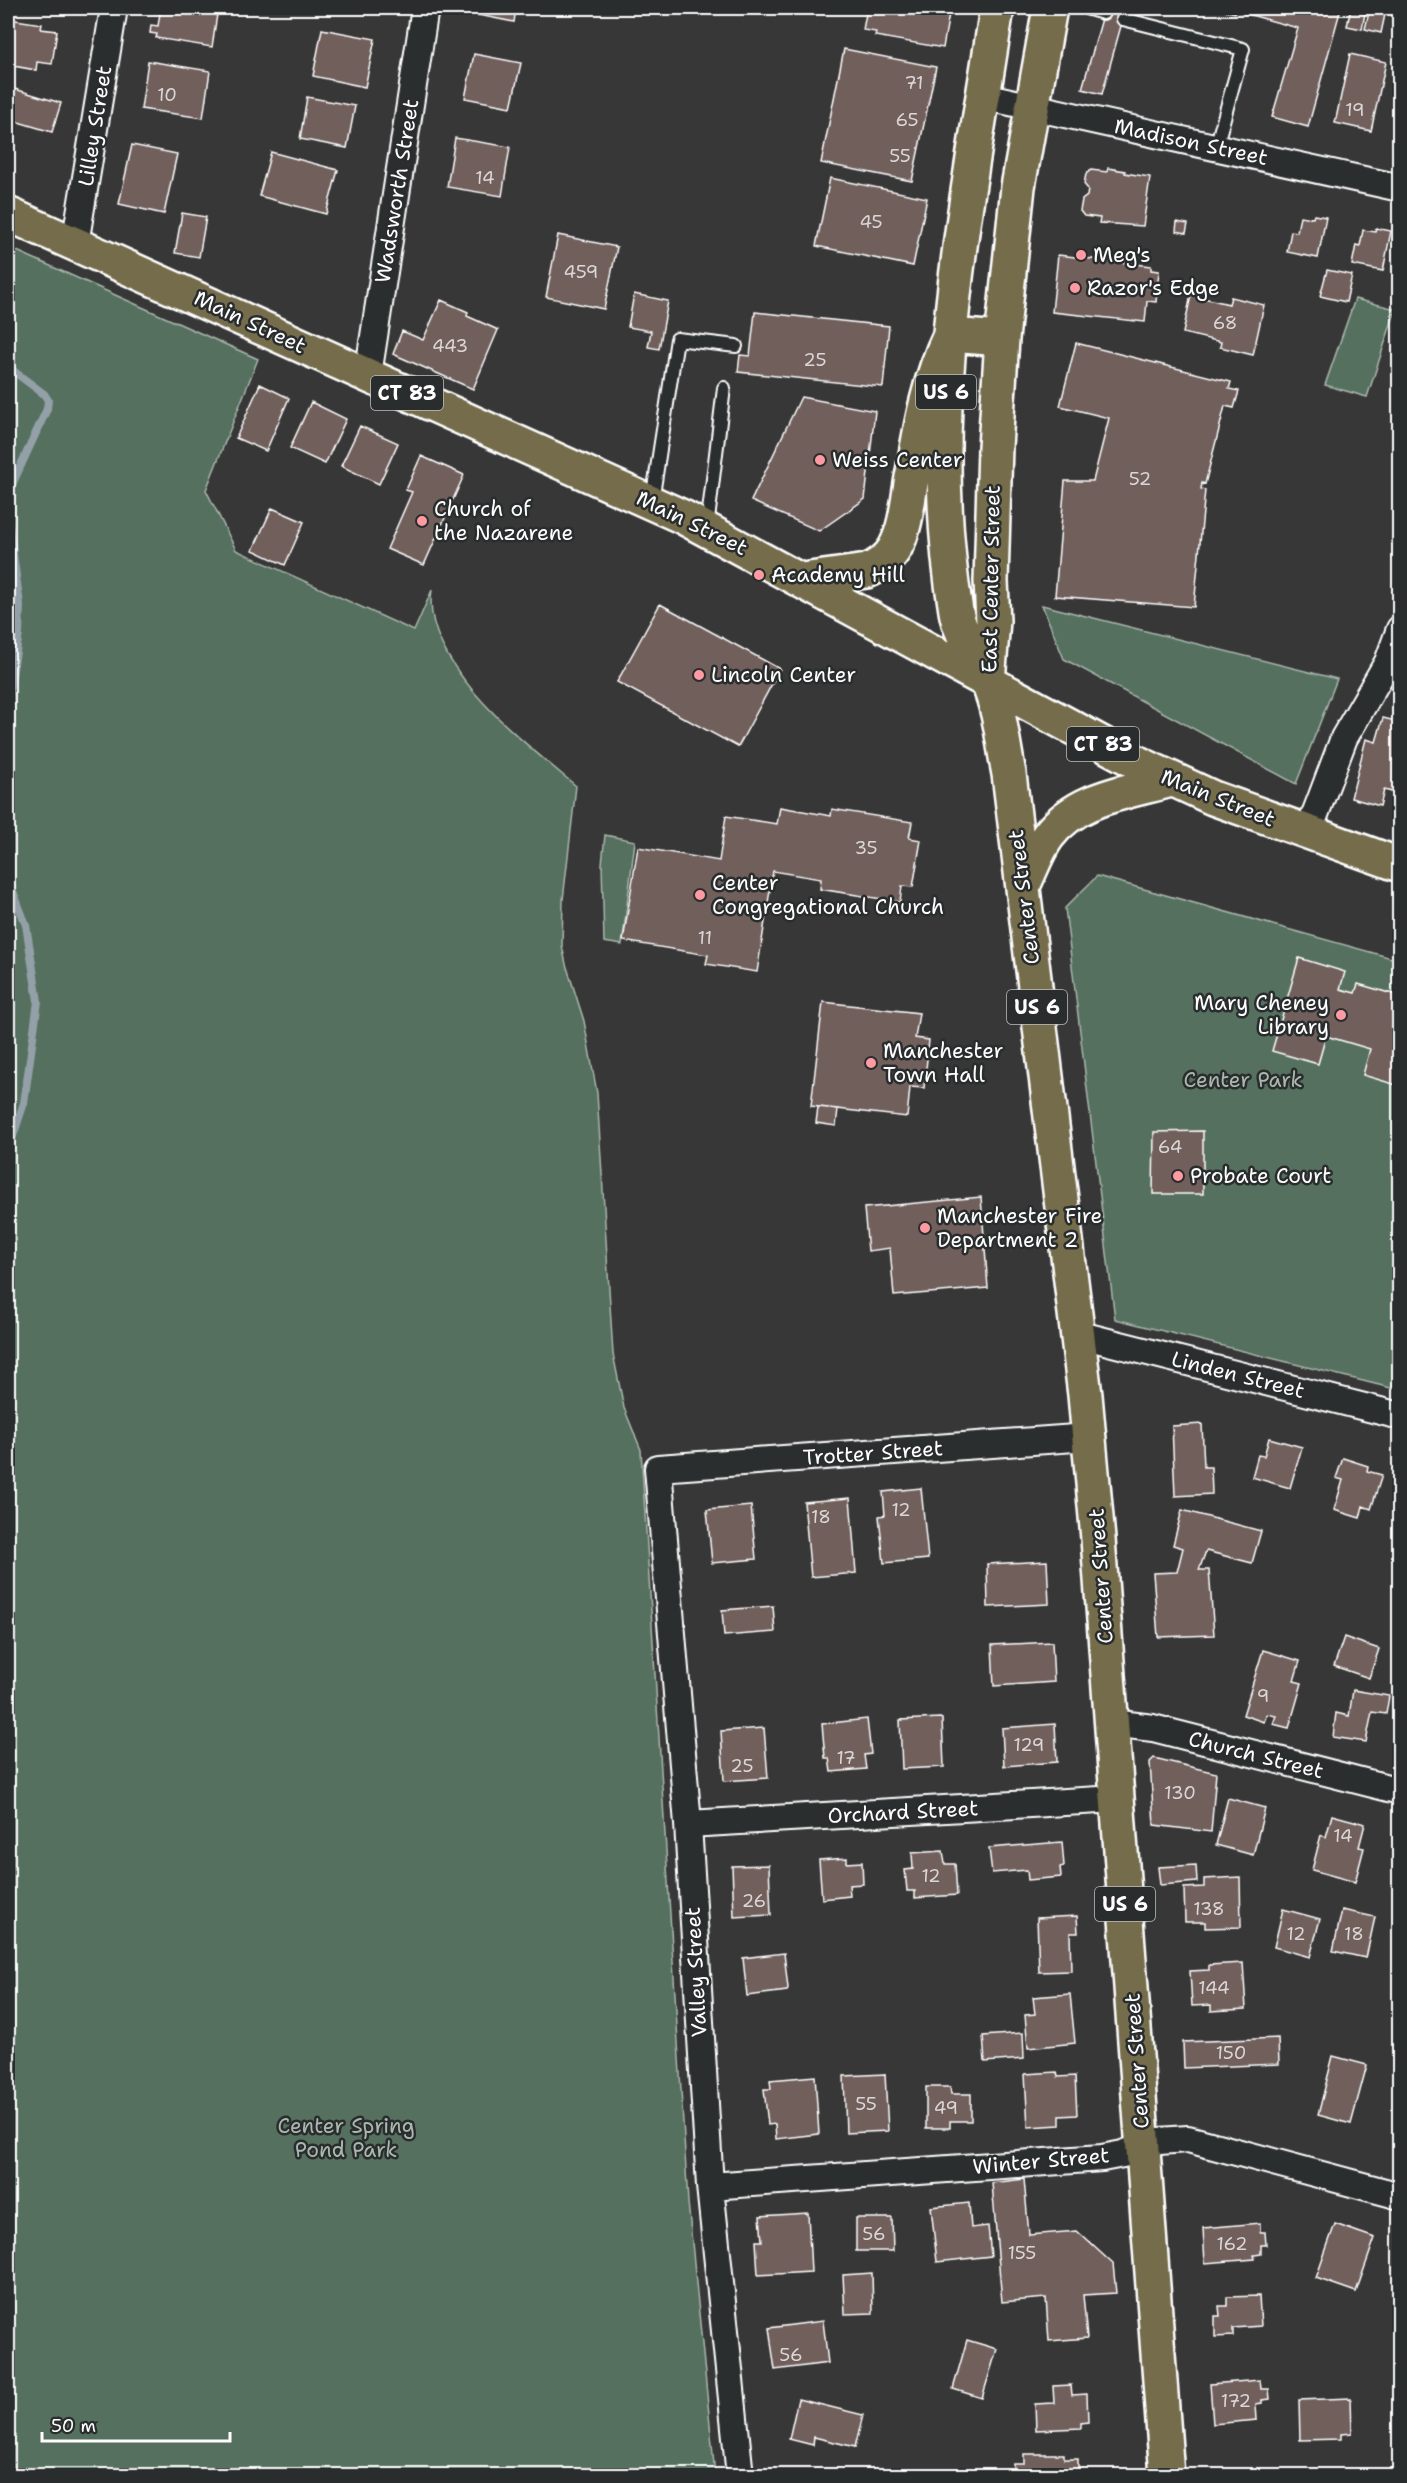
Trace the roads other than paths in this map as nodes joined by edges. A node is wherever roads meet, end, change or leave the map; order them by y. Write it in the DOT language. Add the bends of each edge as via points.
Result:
graph roads {
  1 [pos="114,8"];
  2 [pos="425,8"];
  3 [pos="997,8"];
  4 [pos="1050,8"];
  5 [pos="1086,8"];
  6 [pos="1103,13"];
  7 [pos="1123,19"];
  8 [pos="983,96"];
  9 [pos="1031,106"];
  10 [pos="1216,147"];
  11 [pos="1400,188"];
  12 [pos="8,214"];
  13 [pos="75,244"];
  14 [pos="950,335"];
  15 [pos="1002,339"];
  16 [pos="736,346"];
  17 [pos="368,375"];
  18 [pos="724,388"];
  19 [pos="652,502"];
  20 [pos="707,529"];
  21 [pos="802,580"];
  22 [pos="1400,629"];
  23 [pos="988,683"];
  24 [pos="1172,780"];
  25 [pos="1308,833"];
  26 [pos="1400,865"];
  27 [pos="1023,886"];
  28 [pos="1077,1334"];
  29 [pos="1400,1416"];
  30 [pos="1089,1437"];
  31 [pos="658,1468"];
  32 [pos="1112,1723"];
  33 [pos="1400,1791"];
  34 [pos="1118,1799"];
  35 [pos="688,1824"];
  36 [pos="1143,2146"];
  37 [pos="710,2186"];
  38 [pos="1400,2196"];
  39 [pos="740,2475"];
  40 [pos="1167,2475"];
  1 -- 13 [label="street, Lilley Street"];
  2 -- 17 [label="street, Wadsworth Street"];
  3 -- 8 [label="main road, East Center Street / US 6"];
  4 -- 9 [label="main road, East Center Street / US 6"];
  5 -- 6 [label="lane"];
  7 -- 10 [label="lane" via="1243,49"];
  8 -- 9 [label="street, Madison Street"];
  8 -- 14 [label="main road, East Center Street / US 6"];
  9 -- 10 [label="street, Madison Street"];
  9 -- 15 [label="main road, East Center Street / US 6"];
  10 -- 11 [label="street, Madison Street"];
  12 -- 13 [label="main road, Main Street / CT 83"];
  13 -- 17 [label="main road, Main Street / CT 83"];
  14 -- 15 [label="main road"];
  14 -- 21 [label="main road" via="928,392 903,523 894,549 881,564 867,571"];
  14 -- 23 [label="main road, East Center Street / US 6" via="945,454 952,585 959,625"];
  15 -- 23 [label="main road, East Center Street / US 6" via="994,447 993,621"];
  16 -- 19 [label="lane" via="677,339"];
  17 -- 19 [label="main road, Main Street / CT 83"];
  18 -- 20 [label="lane"];
  19 -- 20 [label="main road, Main Street / CT 83"];
  20 -- 21 [label="main road, Main Street / CT 83"];
  21 -- 23 [label="main road, Main Street / CT 83"];
  22 -- 25 [label="street" via="1388,662 1344,738"];
  23 -- 24 [label="main road, Main Street / CT 83"];
  23 -- 27 [label="main road, Center Street / US 6" via="1009,774"];
  24 -- 25 [label="main road, Main Street / CT 83"];
  24 -- 27 [label="main road" via="1097,800 1071,813 1045,841"];
  25 -- 26 [label="main road, Main Street / CT 83"];
  27 -- 28 [label="main road, Center Street / US 6"];
  28 -- 29 [label="street, Linden Street"];
  28 -- 30 [label="main road, Center Street / US 6"];
  30 -- 31 [label="street, Trotter Street"];
  30 -- 32 [label="main road, Center Street / US 6"];
  31 -- 35 [label="street, Valley Street"];
  32 -- 33 [label="street, Church Street" via="1153,1728"];
  32 -- 34 [label="main road, Center Street / US 6"];
  34 -- 35 [label="street, Orchard Street"];
  34 -- 36 [label="main road, Center Street / US 6"];
  35 -- 37 [label="street, Valley Street"];
  36 -- 37 [label="street, Winter Street" via="1102,2158"];
  36 -- 38 [label="street, Winter Street" via="1188,2139"];
  36 -- 40 [label="main road, Center Street / US 6"];
  37 -- 39 [label="street, Valley Street"];
}
